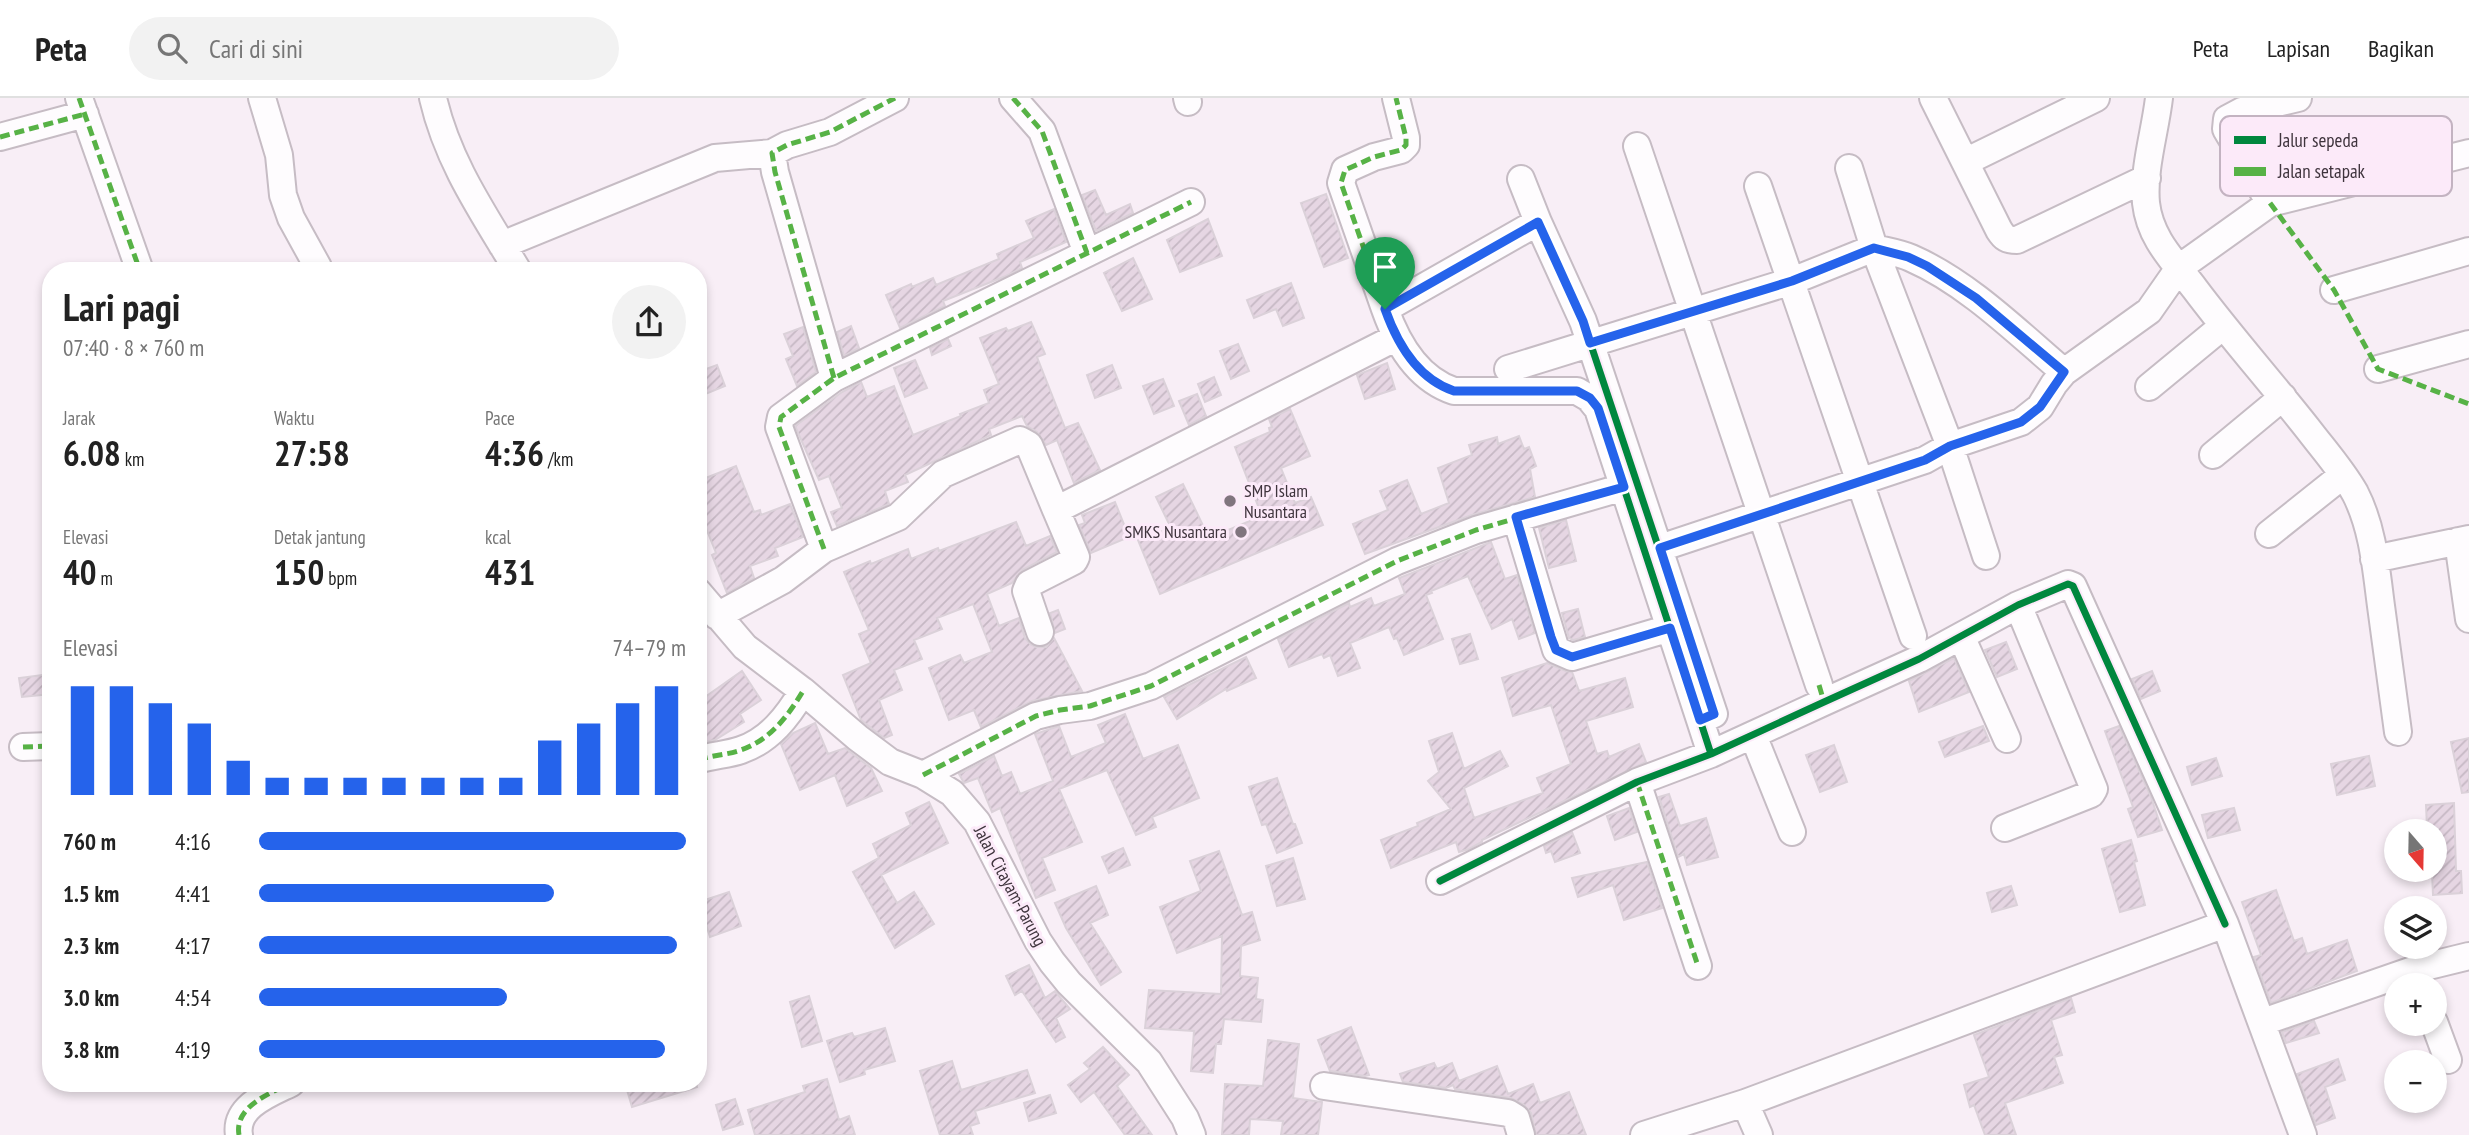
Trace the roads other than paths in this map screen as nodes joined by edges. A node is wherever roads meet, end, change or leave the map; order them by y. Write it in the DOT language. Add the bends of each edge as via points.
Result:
graph roads {
  1 [pos="262,98"];
  2 [pos="433,98"];
  3 [pos="895,98"];
  4 [pos="1013,98"];
  5 [pos="1395,98"];
  6 [pos="1934,98"];
  7 [pos="2096,98"];
  8 [pos="2159,98"];
  9 [pos="2298,98"];
  10 [pos="82,106"];
  11 [pos="2233,116"];
  12 [pos="0,136"];
  13 [pos="1637,146"];
  14 [pos="772,153"];
  15 [pos="2469,153"];
  16 [pos="2452,157"];
  17 [pos="1965,162"];
  18 [pos="1849,168"];
  19 [pos="2147,178"];
  20 [pos="1521,179"];
  21 [pos="1758,186"];
  22 [pos="2266,196"];
  23 [pos="2298,196"];
  24 [pos="1191,202"];
  25 [pos="2270,203"];
  26 [pos="1538,222"];
  27 [pos="502,245"];
  28 [pos="1874,248"];
  29 [pos="2469,251"];
  30 [pos="1087,253"];
  31 [pos="137,262"];
  32 [pos="315,262"];
  33 [pos="512,262"];
  34 [pos="2179,268"];
  35 [pos="1792,281"];
  36 [pos="2334,290"];
  37 [pos="1385,309"];
  38 [pos="1692,312"];
  39 [pos="2223,326"];
  40 [pos="1587,332"];
  41 [pos="1395,338"];
  42 [pos="2469,344"];
  43 [pos="2378,369"];
  44 [pos="2064,372"];
  45 [pos="834,378"];
  46 [pos="2149,387"];
  47 [pos="1474,391"];
  48 [pos="2283,397"];
  49 [pos="1950,446"];
  50 [pos="2213,455"];
  51 [pos="2343,475"];
  52 [pos="1860,482"];
  53 [pos="1624,487"];
  54 [pos="1056,510"];
  55 [pos="1761,515"];
  56 [pos="1516,517"];
  57 [pos="2269,534"];
  58 [pos="2464,540"];
  59 [pos="1660,548"];
  60 [pos="824,549"];
  61 [pos="1986,556"];
  62 [pos="2374,559"];
  63 [pos="707,604"];
  64 [pos="2018,605"];
  65 [pos="716,615"];
  66 [pos="2469,619"];
  67 [pos="1670,628"];
  68 [pos="1040,632"];
  69 [pos="1913,636"];
  70 [pos="1961,636"];
  71 [pos="1819,685"];
  72 [pos="803,691"];
  73 [pos="1700,720"];
  74 [pos="2398,732"];
  75 [pos="1753,735"];
  76 [pos="2007,739"];
  77 [pos="42,746"];
  78 [pos="23,747"];
  79 [pos="1711,754"];
  80 [pos="707,758"];
  81 [pos="923,775"];
  82 [pos="1637,782"];
  83 [pos="2004,828"];
  84 [pos="1792,832"];
  85 [pos="1440,881"];
  86 [pos="2225,924"];
  87 [pos="2469,956"];
  88 [pos="1698,965"];
  89 [pos="2429,973"];
  90 [pos="2384,987"];
  91 [pos="2263,1022"];
  92 [pos="2439,1036"];
  93 [pos="2448,1060"];
  94 [pos="1324,1086"];
  95 [pos="275,1092"];
  96 [pos="1745,1103"];
  97 [pos="239,1135"];
  98 [pos="1192,1135"];
  99 [pos="1521,1135"];
  100 [pos="1644,1135"];
  101 [pos="1759,1135"];
  102 [pos="2303,1135"];
  1 -- 32 [label="street" via="279,155 283,195"];
  2 -- 27 [label="street" via="456,167"];
  3 -- 14 [label="street" via="830,132"];
  4 -- 30 [label="street" via="1042,131"];
  5 -- 37 [label="street" via="1406,145 1345,170 1341,183"];
  6 -- 17 [label="street"];
  7 -- 17 [label="street"];
  8 -- 19 [label="street"];
  9 -- 11 [label="street"];
  10 -- 12 [label="street"];
  10 -- 31 [label="street"];
  13 -- 38 [label="street"];
  14 -- 27 [label="street" via="715,158"];
  14 -- 45 [label="street"];
  15 -- 16 [label="street"];
  17 -- 19 [label="street" via="2003,237 2009,240"];
  18 -- 28 [label="street"];
  19 -- 34 [label="street" via="2150,222 2162,248"];
  20 -- 26 [label="street"];
  21 -- 35 [label="street"];
  22 -- 25 [label="street"];
  23 -- 25 [label="street"];
  24 -- 30 [label="street"];
  25 -- 34 [label="street"];
  26 -- 37 [label="street"];
  26 -- 40 [label="street"];
  27 -- 33 [label="street"];
  28 -- 35 [label="street"];
  28 -- 44 [label="street" via="1927,266 1976,298"];
  28 -- 49 [label="street"];
  29 -- 36 [label="street"];
  30 -- 45 [label="street"];
  34 -- 39 [label="street"];
  34 -- 44 [label="street" via="2150,311"];
  35 -- 38 [label="street"];
  35 -- 52 [label="street"];
  37 -- 41 [label="street"];
  38 -- 40 [label="street"];
  38 -- 55 [label="street"];
  39 -- 46 [label="street"];
  39 -- 48 [label="street"];
  40 -- 47 [label="street" via="1508,369"];
  40 -- 59 [label="street"];
  41 -- 47 [label="street" via="1439,386"];
  41 -- 54 [label="street"];
  42 -- 43 [label="street"];
  44 -- 49 [label="street" via="2040,407 2021,422"];
  45 -- 60 [label="street" via="778,423"];
  47 -- 53 [label="street" via="1577,391 1590,398 1598,408"];
  48 -- 50 [label="street"];
  48 -- 51 [label="street"];
  49 -- 52 [label="street" via="1925,460"];
  49 -- 61 [label="street"];
  51 -- 57 [label="street"];
  51 -- 62 [label="street" via="2364,514"];
  52 -- 55 [label="street"];
  52 -- 69 [label="street"];
  53 -- 56 [label="street"];
  53 -- 67 [label="street"];
  54 -- 60 [label="street" via="1029,445 1020,440 943,474 898,517"];
  54 -- 68 [label="street" via="1076,560 1029,584 1026,591"];
  55 -- 59 [label="street"];
  55 -- 71 [label="street"];
  56 -- 67 [label="street" via="1556,650 1572,657"];
  56 -- 81 [label="street" via="1397,561 1151,686 1090,706 1036,716"];
  58 -- 62 [label="street"];
  58 -- 66 [label="street"];
  59 -- 73 [label="street" via="1714,714"];
  60 -- 65 [label="street" via="783,580"];
  62 -- 74 [label="street"];
  63 -- 65 [label="street, Jalan Citayam-Parung"];
  64 -- 70 [label="street"];
  64 -- 83 [label="street" via="2094,789"];
  64 -- 86 [label="street" via="2068,584 2073,586"];
  65 -- 72 [label="street, Jalan Citayam-Parung" via="745,647"];
  67 -- 73 [label="street"];
  70 -- 75 [label="street"];
  70 -- 76 [label="street"];
  72 -- 80 [label="street" via="789,715 766,736 740,751"];
  72 -- 81 [label="street, Jalan Citayam-Parung" via="890,762"];
  73 -- 79 [label="street"];
  75 -- 79 [label="street"];
  75 -- 84 [label="street"];
  77 -- 78 [label="street"];
  79 -- 82 [label="street"];
  81 -- 98 [label="street, Jalan Citayam-Parung" via="952,793 977,822 1052,962 1149,1062"];
  82 -- 85 [label="street"];
  82 -- 88 [label="street"];
  86 -- 91 [label="street"];
  86 -- 96 [label="street"];
  87 -- 89 [label="street"];
  90 -- 91 [label="street"];
  91 -- 102 [label="street"];
  92 -- 93 [label="street"];
  94 -- 99 [label="street" via="1508,1113 1516,1118"];
  95 -- 97 [label="street" via="250,1106 241,1119"];
  96 -- 100 [label="street"];
  96 -- 101 [label="street"];
}
